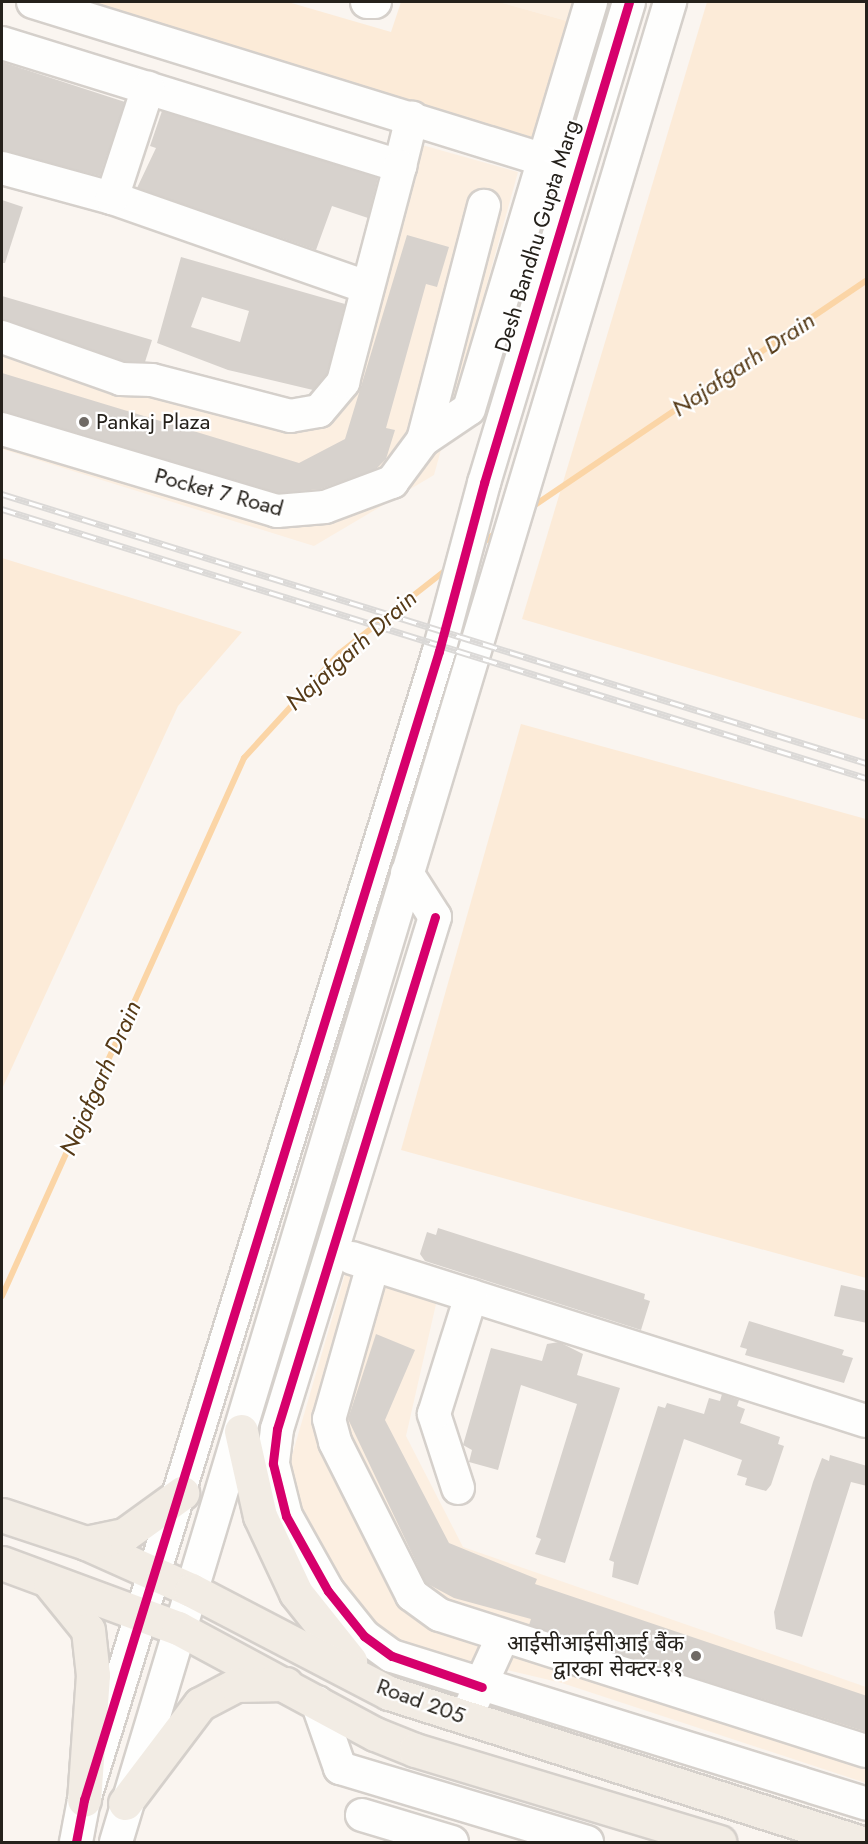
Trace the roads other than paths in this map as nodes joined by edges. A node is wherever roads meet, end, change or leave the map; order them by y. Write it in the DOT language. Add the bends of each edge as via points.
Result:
graph roads {
  1 [pos="33,2"];
  2 [pos="367,2"];
  3 [pos="375,2"];
  4 [pos="591,2"];
  5 [pos="629,2"];
  6 [pos="670,2"];
  7 [pos="2,43"];
  8 [pos="148,88"];
  9 [pos="412,117"];
  10 [pos="547,160"];
  11 [pos="400,166"];
  12 [pos="2,168"];
  13 [pos="576,170"];
  14 [pos="112,198"];
  15 [pos="484,206"];
  16 [pos="549,263"];
  17 [pos="366,287"];
  18 [pos="503,295"];
  19 [pos="2,337"];
  20 [pos="2,429"];
  21 [pos="423,440"];
  22 [pos="406,873"];
  23 [pos="331,1252"];
  24 [pos="373,1265"];
  25 [pos="471,1296"];
  26 [pos="867,1421"];
  27 [pos="241,1431"];
  28 [pos="458,1488"];
  29 [pos="183,1493"];
  30 [pos="2,1515"];
  31 [pos="86,1543"];
  32 [pos="2,1563"];
  33 [pos="156,1574"];
  34 [pos="47,1580"];
  35 [pos="191,1590"];
  36 [pos="143,1613"];
  37 [pos="178,1628"];
  38 [pos="498,1647"];
  39 [pos="288,1684"];
  40 [pos="482,1687"];
  41 [pos="389,1693"];
  42 [pos="317,1702"];
  43 [pos="465,1717"];
  44 [pos="867,1752"];
  45 [pos="84,1800"];
  46 [pos="125,1803"];
  47 [pos="867,1804"];
  48 [pos="362,1815"];
  49 [pos="76,1842"];
  50 [pos="116,1842"];
  51 [pos="452,1842"];
  52 [pos="587,1842"];
  53 [pos="720,1842"];
  54 [pos="859,1842"];
  1 -- 9 [label="street"];
  2 -- 3 [label="street"];
  4 -- 10 [label="street, Pocket 7 Road"];
  5 -- 13 [label="street, Desh Bandhu Gupta Marg"];
  6 -- 22 [label="street"];
  7 -- 8 [label="street"];
  8 -- 11 [label="street"];
  8 -- 14 [label="street"];
  9 -- 10 [label="street"];
  9 -- 11 [label="street"];
  10 -- 13 [label="street"];
  10 -- 18 [label="street, Pocket 7 Road"];
  11 -- 17 [label="street"];
  12 -- 14 [label="street"];
  13 -- 16 [label="street, Desh Bandhu Gupta Marg"];
  14 -- 17 [label="street"];
  15 -- 21 [label="street"];
  16 -- 18 [label="street"];
  16 -- 29 [label="street, Desh Bandhu Gupta Marg" via="439,651"];
  17 -- 19 [label="street" via="343,382 333,399 306,416 152,380 121,379"];
  18 -- 21 [label="street, Pocket 7 Road" via="469,409"];
  20 -- 21 [label="street, Pocket 7 Road" via="253,504 301,512 392,482"];
  22 -- 23 [label="street" via="435,917"];
  22 -- 27 [label="street"];
  23 -- 24 [label="street"];
  23 -- 40 [label="street" via="277,1429 273,1464 286,1516 328,1592 364,1636 392,1656"];
  24 -- 25 [label="street"];
  24 -- 38 [label="street" via="329,1419 335,1442 412,1595 426,1608"];
  25 -- 26 [label="street"];
  25 -- 28 [label="street" via="434,1414"];
  27 -- 35 [label="street"];
  27 -- 41 [label="main road" via="260,1516 296,1593 337,1649"];
  29 -- 31 [label="main road" via="124,1535"];
  29 -- 33 [label="street, Desh Bandhu Gupta Marg"];
  30 -- 31 [label="main road, Road 205"];
  31 -- 33 [label="main road, Road 205"];
  32 -- 34 [label="main road, Road 205"];
  33 -- 35 [label="main road, Road 205"];
  33 -- 36 [label="street, Desh Bandhu Gupta Marg"];
  34 -- 36 [label="main road, Road 205"];
  34 -- 45 [label="main road" via="88,1630 93,1675"];
  35 -- 37 [label="street"];
  35 -- 41 [label="main road, Road 205"];
  36 -- 37 [label="main road, Road 205"];
  36 -- 45 [label="street, Desh Bandhu Gupta Marg"];
  37 -- 39 [label="main road, Road 205"];
  37 -- 46 [label="street"];
  38 -- 40 [label="street"];
  38 -- 44 [label="street"];
  39 -- 42 [label="main road, Road 205"];
  39 -- 46 [label="main road" via="236,1685 200,1704"];
  40 -- 43 [label="street"];
  40 -- 47 [label="street"];
  41 -- 43 [label="main road, Road 205"];
  42 -- 52 [label="street" via="340,1768"];
  42 -- 53 [label="main road, Road 205" via="415,1750"];
  43 -- 54 [label="main road, Road 205"];
  45 -- 49 [label="street, Desh Bandhu Gupta Marg"];
  46 -- 50 [label="street"];
  48 -- 51 [label="street"];
}
